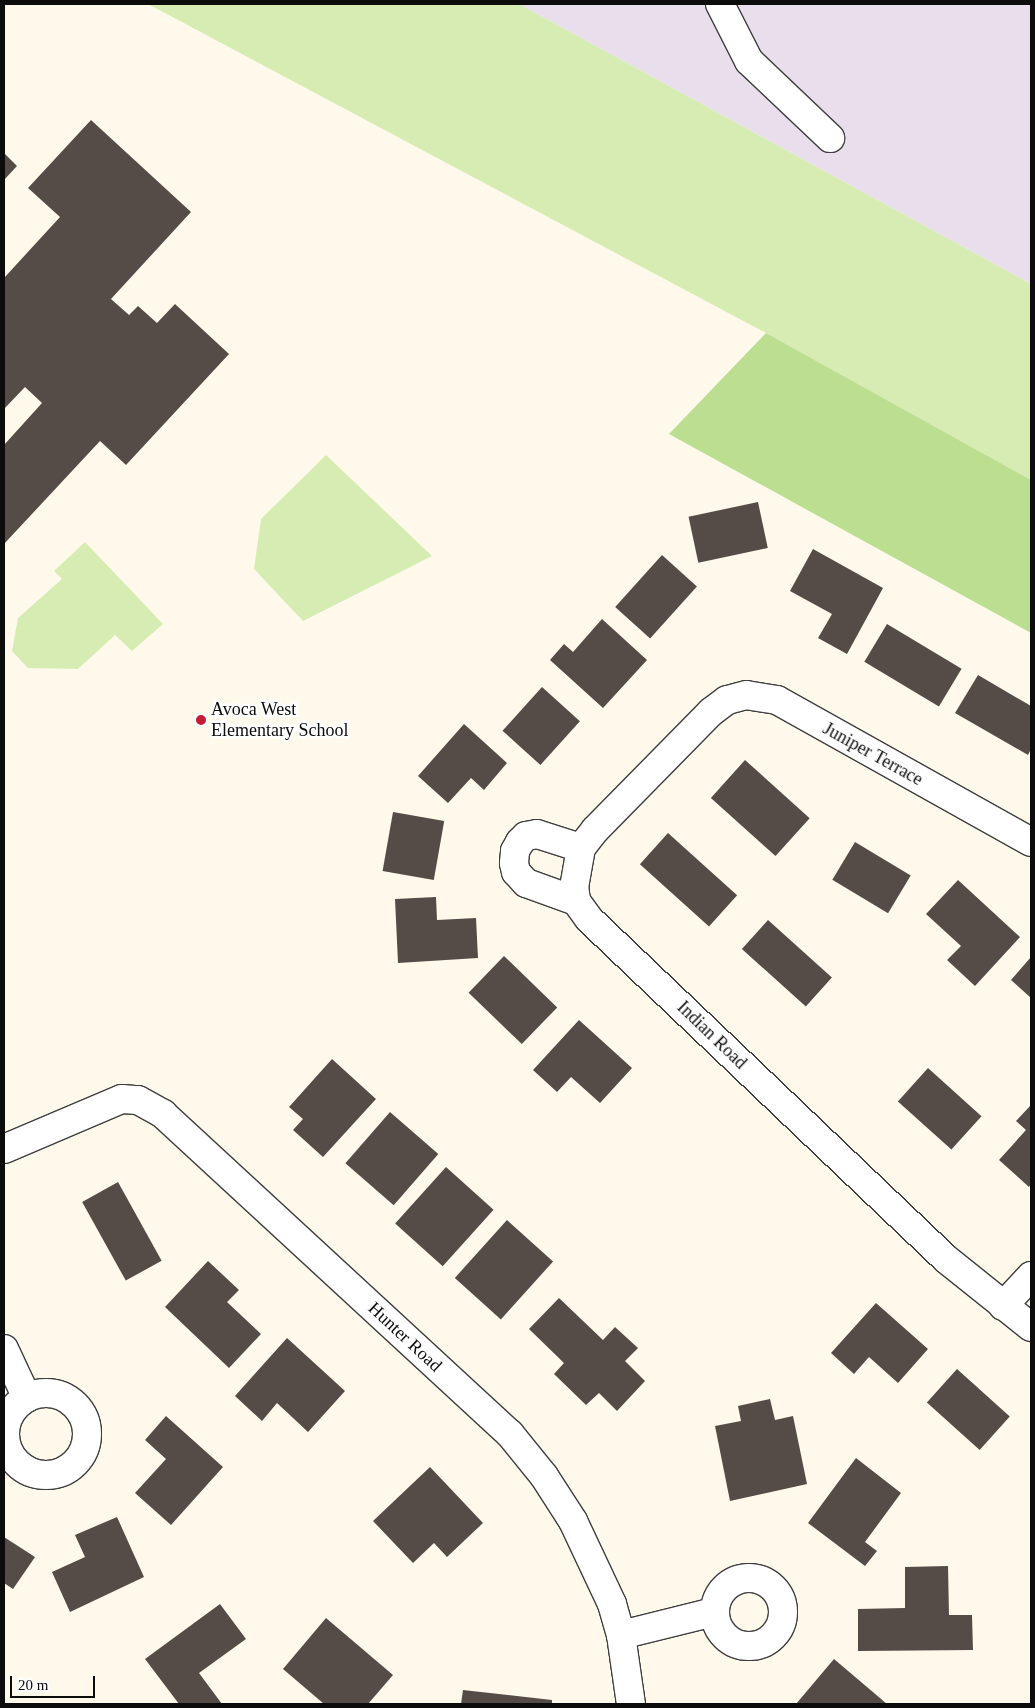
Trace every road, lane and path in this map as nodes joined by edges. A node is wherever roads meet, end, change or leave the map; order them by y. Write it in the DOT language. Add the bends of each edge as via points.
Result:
graph roads {
  1 [pos="720,4"];
  2 [pos="830,138"];
  3 [pos="1031,842"];
  4 [pos="581,848"];
  5 [pos="576,901"];
  6 [pos="4,1149"];
  7 [pos="1031,1276"];
  8 [pos="1003,1306"];
  9 [pos="1031,1327"];
  10 [pos="4,1349"];
  11 [pos="28,1398"];
  12 [pos="714,1612"];
  13 [pos="621,1635"];
  14 [pos="631,1704"];
  1 -- 2 [label="street" via="749,61"];
  3 -- 4 [label="street, Juniper Terrace" via="777,700 746,695 727,700 711,712"];
  4 -- 5 [label="street" via="576,867"];
  4 -- 5 [label="street" via="537,834 526,836 515,851 516,872 526,883"];
  5 -- 8 [label="street, Indian Road" via="589,919 925,1239"];
  6 -- 13 [label="street, Hunter Road" via="122,1100 138,1100 163,1114 510,1434 574,1521 612,1604"];
  7 -- 8 [label="street"];
  8 -- 9 [label="street, Indian Road"];
  10 -- 11 [label="street"];
  12 -- 13 [label="street"];
  13 -- 14 [label="street, Hunter Road"];
}
